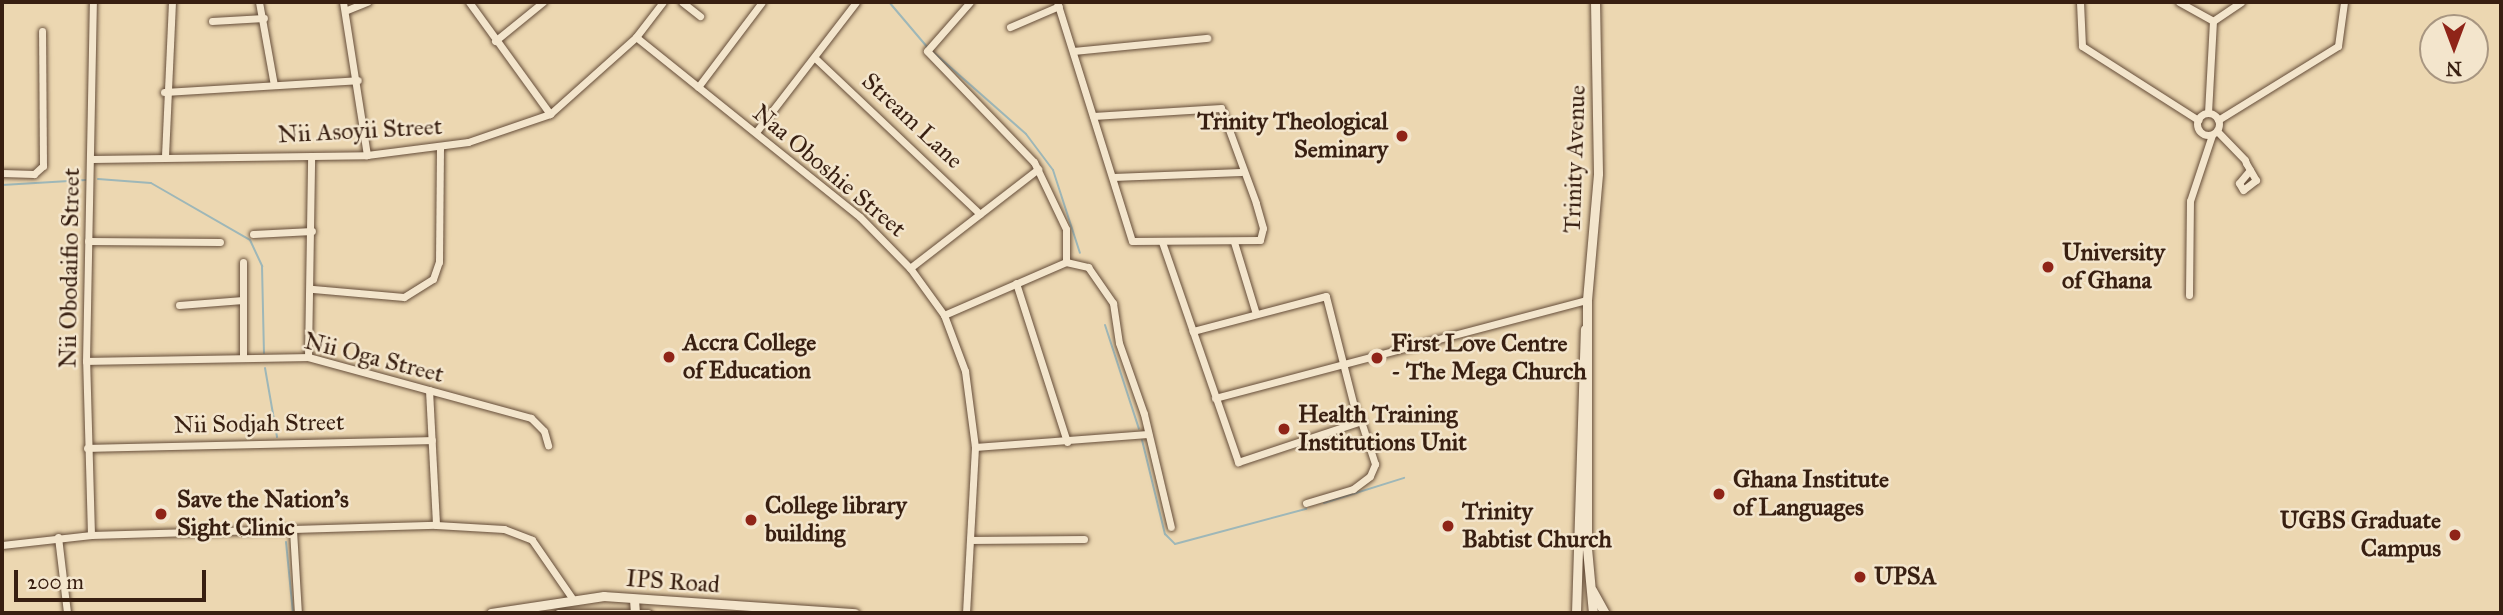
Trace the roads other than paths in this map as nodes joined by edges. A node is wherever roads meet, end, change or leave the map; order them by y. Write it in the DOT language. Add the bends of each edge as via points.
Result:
graph roads {
  1 [pos="93,2"];
  2 [pos="172,2"];
  3 [pos="259,2"];
  4 [pos="367,2"];
  5 [pos="469,2"];
  6 [pos="543,2"];
  7 [pos="663,2"];
  8 [pos="682,2"];
  9 [pos="762,2"];
  10 [pos="856,2"];
  11 [pos="970,2"];
  12 [pos="1595,2"];
  13 [pos="2080,2"];
  14 [pos="2179,2"];
  15 [pos="2241,2"];
  16 [pos="2344,2"];
  17 [pos="1058,4"];
  18 [pos="345,6"];
  19 [pos="700,16"];
  20 [pos="264,19"];
  21 [pos="212,21"];
  22 [pos="2213,21"];
  23 [pos="1010,27"];
  24 [pos="42,31"];
  25 [pos="636,37"];
  26 [pos="1208,38"];
  27 [pos="495,41"];
  28 [pos="1074,51"];
  29 [pos="815,58"];
  30 [pos="358,80"];
  31 [pos="274,85"];
  32 [pos="698,87"];
  33 [pos="164,92"];
  34 [pos="2208,113"];
  35 [pos="550,114"];
  36 [pos="1093,116"];
  37 [pos="2198,120"];
  38 [pos="2218,120"];
  39 [pos="756,132"];
  40 [pos="2214,133"];
  41 [pos="440,149"];
  42 [pos="367,155"];
  43 [pos="165,156"];
  44 [pos="311,156"];
  45 [pos="92,159"];
  46 [pos="1038,169"];
  47 [pos="2250,170"];
  48 [pos="1241,172"];
  49 [pos="2,173"];
  50 [pos="1112,177"];
  51 [pos="980,214"];
  52 [pos="312,230"];
  53 [pos="253,234"];
  54 [pos="88,241"];
  55 [pos="220,242"];
  56 [pos="1162,242"];
  57 [pos="1234,242"];
  58 [pos="243,262"];
  59 [pos="1066,262"];
  60 [pos="910,268"];
  61 [pos="1016,282"];
  62 [pos="313,289"];
  63 [pos="2189,295"];
  64 [pos="243,300"];
  65 [pos="1587,300"];
  66 [pos="179,305"];
  67 [pos="1256,314"];
  68 [pos="944,315"];
  69 [pos="1588,317"];
  70 [pos="1193,331"];
  71 [pos="243,356"];
  72 [pos="308,357"];
  73 [pos="86,362"];
  74 [pos="1344,364"];
  75 [pos="429,390"];
  76 [pos="1215,398"];
  77 [pos="1360,418"];
  78 [pos="1149,434"];
  79 [pos="432,439"];
  80 [pos="1067,442"];
  81 [pos="548,445"];
  82 [pos="975,447"];
  83 [pos="88,448"];
  84 [pos="1306,503"];
  85 [pos="436,524"];
  86 [pos="1171,527"];
  87 [pos="293,530"];
  88 [pos="91,535"];
  89 [pos="58,537"];
  90 [pos="971,540"];
  91 [pos="1084,540"];
  92 [pos="2,545"];
  93 [pos="1588,586"];
  94 [pos="572,598"];
  95 [pos="634,599"];
  96 [pos="1576,601"];
  97 [pos="67,613"];
  98 [pos="298,613"];
  99 [pos="491,613"];
  100 [pos="562,613"];
  101 [pos="635,613"];
  102 [pos="648,613"];
  103 [pos="854,613"];
  104 [pos="966,613"];
  105 [pos="1571,613"];
  106 [pos="1576,613"];
  107 [pos="1593,613"];
  108 [pos="1605,613"];
  1 -- 45 [label="street, Nii Obodaifio Street"];
  2 -- 33 [label="street"];
  3 -- 20 [label="street"];
  4 -- 18 [label="street"];
  5 -- 27 [label="street"];
  6 -- 27 [label="street"];
  7 -- 25 [label="street, Nii Asoyii Street"];
  8 -- 19 [label="street"];
  9 -- 32 [label="street"];
  10 -- 29 [label="street"];
  11 -- 46 [label="street" via="929,45"];
  12 -- 65 [label="street, Trinity Avenue" via="1598,173"];
  13 -- 37 [label="street" via="2082,46"];
  14 -- 22 [label="street"];
  15 -- 22 [label="street"];
  16 -- 38 [label="street" via="2338,47"];
  17 -- 23 [label="street"];
  17 -- 28 [label="street"];
  18 -- 30 [label="street"];
  20 -- 21 [label="street"];
  20 -- 31 [label="street"];
  22 -- 34 [label="street"];
  24 -- 49 [label="street" via="43,166 34,174"];
  25 -- 32 [label="street, Naa Oboshie Street"];
  25 -- 35 [label="street, Nii Asoyii Street"];
  26 -- 28 [label="street"];
  27 -- 35 [label="street"];
  28 -- 36 [label="street"];
  29 -- 39 [label="street"];
  29 -- 51 [label="street, Stream Lane"];
  30 -- 31 [label="street"];
  30 -- 42 [label="street"];
  31 -- 33 [label="street"];
  32 -- 39 [label="street, Naa Oboshie Street"];
  33 -- 43 [label="street"];
  34 -- 37 [label="street"];
  34 -- 38 [label="street"];
  35 -- 41 [label="street, Nii Asoyii Street"];
  36 -- 48 [label="street" via="1215,106 1226,114"];
  36 -- 50 [label="street"];
  37 -- 40 [label="street" via="2200,131"];
  38 -- 40 [label="street"];
  39 -- 60 [label="street, Naa Oboshie Street" via="860,217"];
  40 -- 47 [label="street"];
  40 -- 63 [label="street" via="2190,201"];
  41 -- 42 [label="street, Nii Asoyii Street"];
  41 -- 62 [label="street" via="439,262 433,279 404,297"];
  42 -- 44 [label="street, Nii Asoyii Street"];
  43 -- 44 [label="street, Nii Asoyii Street"];
  43 -- 45 [label="street, Nii Asoyii Street"];
  44 -- 52 [label="street"];
  45 -- 54 [label="street, Nii Obodaifio Street"];
  46 -- 51 [label="street"];
  46 -- 59 [label="street" via="1066,229"];
  48 -- 50 [label="street"];
  48 -- 57 [label="street" via="1256,204 1263,235 1253,242"];
  50 -- 56 [label="street" via="1132,241"];
  51 -- 60 [label="street"];
  52 -- 53 [label="street"];
  52 -- 62 [label="street"];
  54 -- 55 [label="street"];
  54 -- 73 [label="street, Nii Obodaifio Street"];
  56 -- 57 [label="street"];
  56 -- 70 [label="street"];
  57 -- 67 [label="street"];
  58 -- 64 [label="street"];
  59 -- 61 [label="street"];
  59 -- 78 [label="street" via="1088,267 1114,303 1119,343"];
  60 -- 68 [label="street, Naa Oboshie Street"];
  61 -- 68 [label="street"];
  61 -- 80 [label="street"];
  62 -- 72 [label="street"];
  64 -- 66 [label="street"];
  64 -- 71 [label="street"];
  65 -- 69 [label="street, Trinity Avenue"];
  65 -- 74 [label="street"];
  67 -- 70 [label="street"];
  67 -- 74 [label="street" via="1326,296"];
  68 -- 82 [label="street, Naa Oboshie Street" via="965,371"];
  69 -- 93 [label="street, Trinity Avenue"];
  69 -- 96 [label="street, Trinity Avenue"];
  70 -- 76 [label="street"];
  71 -- 72 [label="street, Nii Oga Street"];
  71 -- 73 [label="street, Nii Oga Street"];
  72 -- 75 [label="street, Nii Oga Street"];
  73 -- 83 [label="street, Nii Obodaifio Street"];
  74 -- 76 [label="street"];
  74 -- 77 [label="street"];
  75 -- 79 [label="street"];
  75 -- 81 [label="street, Nii Oga Street" via="531,418 544,431"];
  76 -- 77 [label="street" via="1238,462 1355,426"];
  77 -- 84 [label="street" via="1375,464 1370,476 1353,489"];
  78 -- 80 [label="street"];
  78 -- 86 [label="street"];
  79 -- 83 [label="street, Nii Sodjah Street"];
  79 -- 85 [label="street"];
  80 -- 82 [label="street"];
  82 -- 90 [label="street, Naa Oboshie Street"];
  83 -- 88 [label="street, Nii Obodaifio Street"];
  85 -- 87 [label="street"];
  85 -- 94 [label="street" via="522,533 542,552"];
  87 -- 88 [label="street"];
  87 -- 98 [label="street"];
  88 -- 89 [label="street"];
  89 -- 92 [label="street"];
  89 -- 97 [label="street"];
  90 -- 91 [label="street"];
  90 -- 104 [label="street, Naa Oboshie Street"];
  93 -- 107 [label="street, Trinity Avenue"];
  93 -- 108 [label="street"];
  94 -- 95 [label="street, IPS Road"];
  94 -- 99 [label="street, IPS Road"];
  95 -- 101 [label="street"];
  95 -- 103 [label="street, IPS Road"];
  96 -- 105 [label="street"];
  96 -- 106 [label="street, Trinity Avenue"];
  100 -- 101 [label="street, IPS Road"];
  101 -- 102 [label="street, IPS Road"];
}
